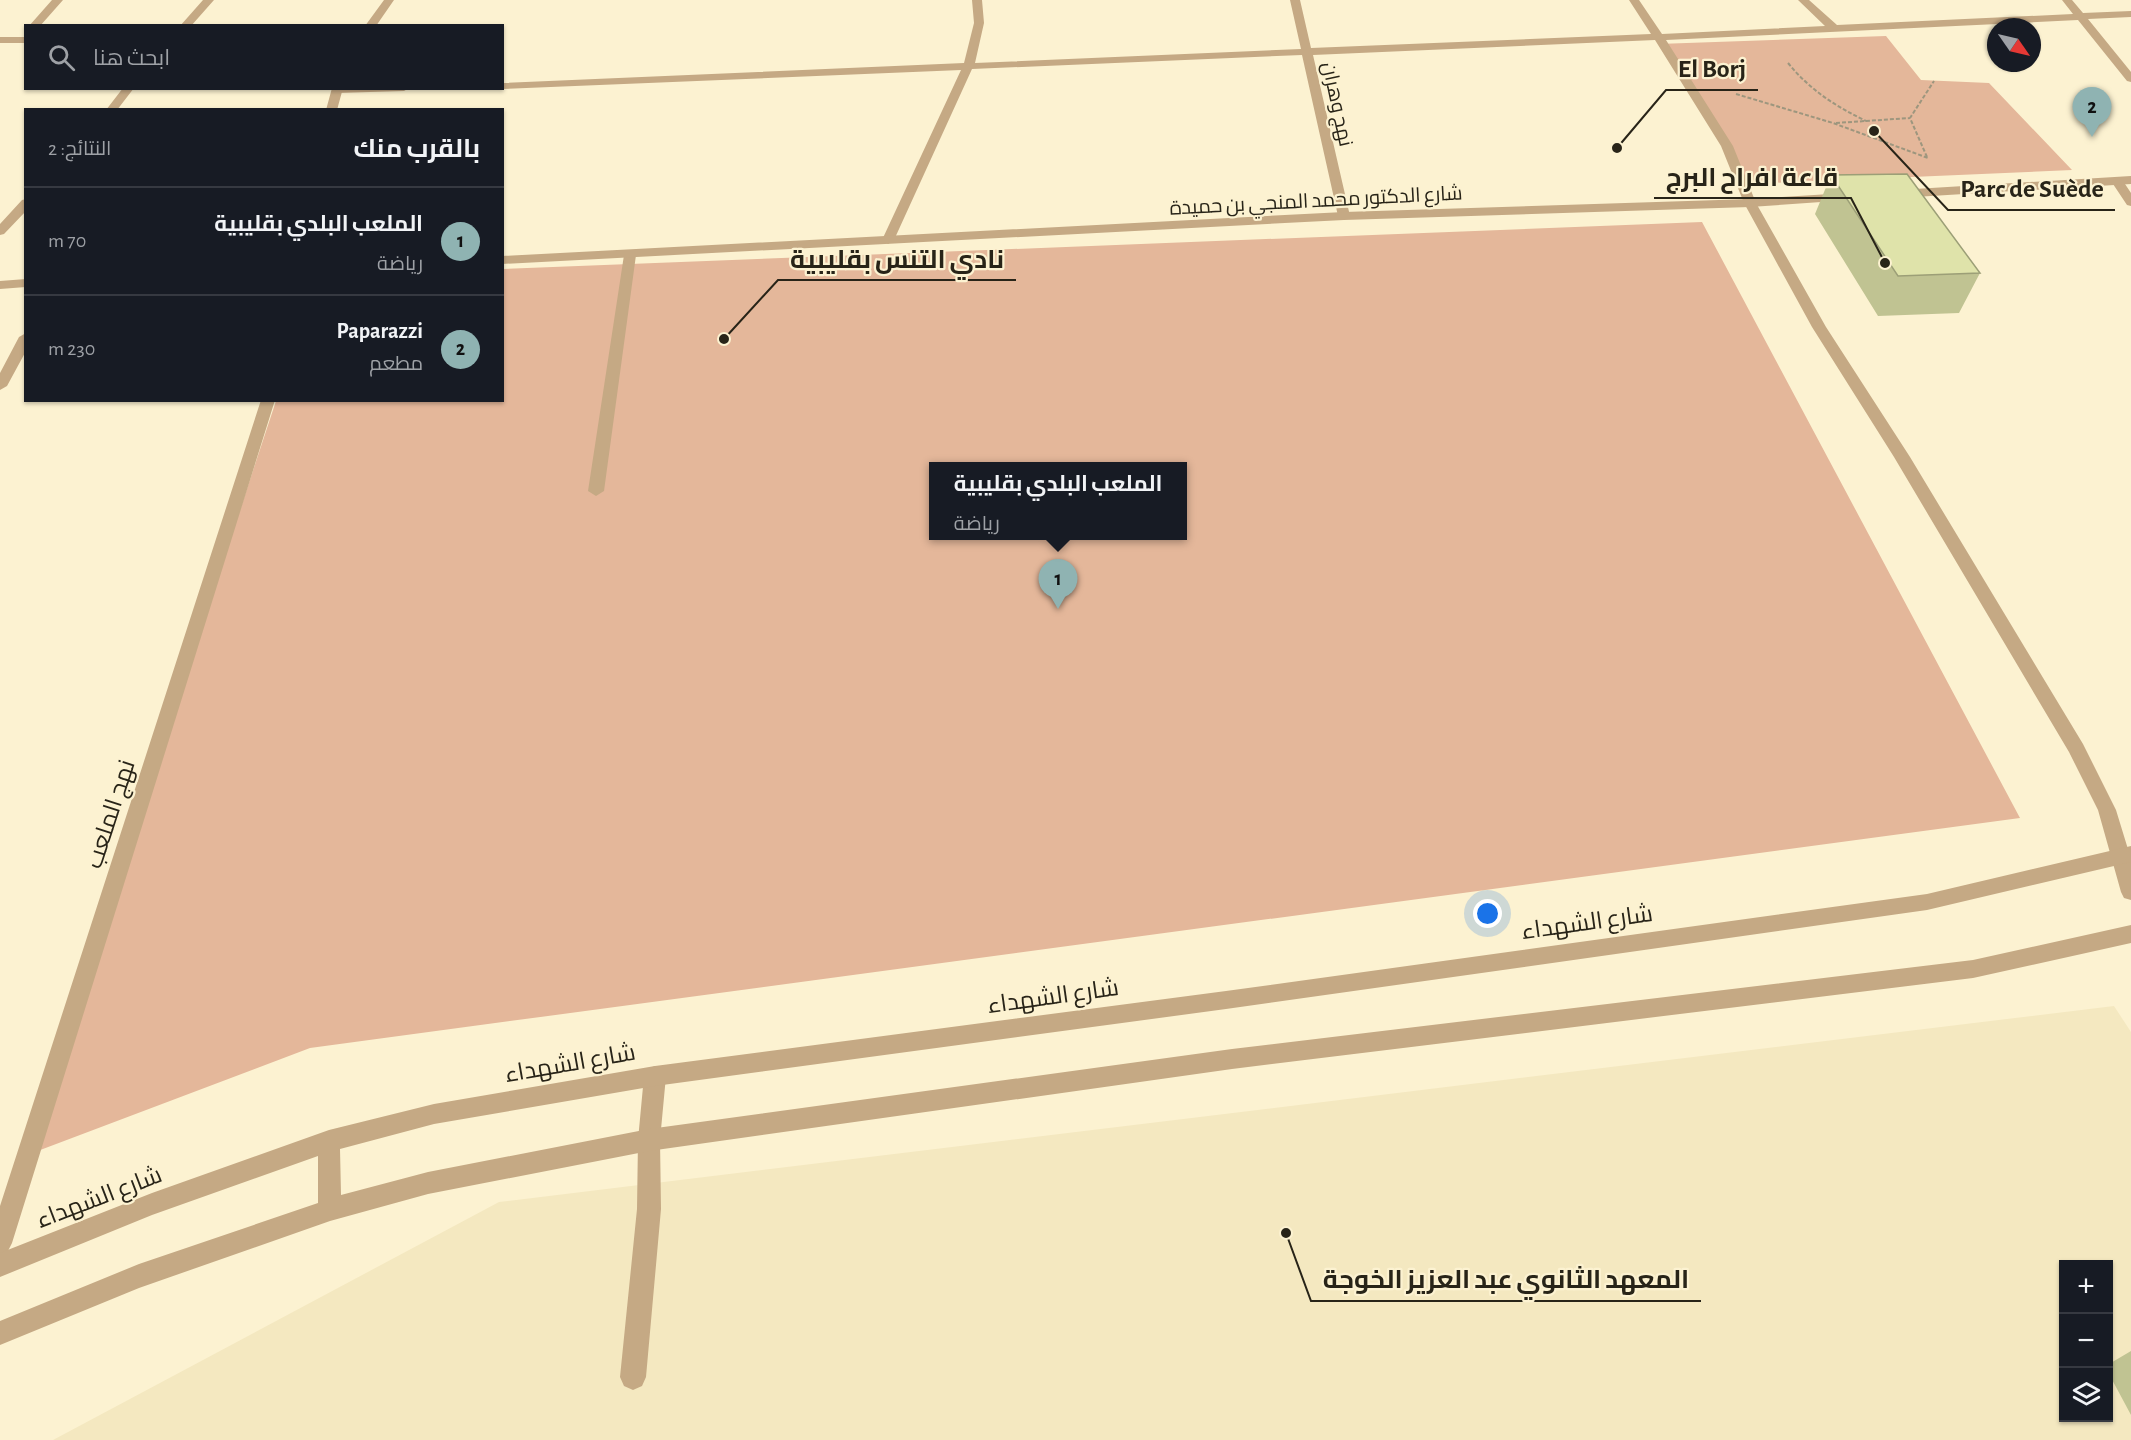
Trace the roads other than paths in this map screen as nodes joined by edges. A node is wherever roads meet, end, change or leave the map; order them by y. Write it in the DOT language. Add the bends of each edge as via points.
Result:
graph roads {
  1 [pos="58,0"];
  2 [pos="209,0"];
  3 [pos="389,0"];
  4 [pos="977,0"];
  5 [pos="1295,0"];
  6 [pos="1634,0"];
  7 [pos="1803,0"];
  8 [pos="2067,0"];
  9 [pos="2131,14"];
  10 [pos="2081,16"];
  11 [pos="36,24"];
  12 [pos="187,24"];
  13 [pos="371,24"];
  14 [pos="1833,27"];
  15 [pos="1656,37"];
  16 [pos="24,38"];
  17 [pos="0,40"];
  18 [pos="1308,51"];
  19 [pos="969,65"];
  20 [pos="2131,79"];
  21 [pos="504,86"];
  22 [pos="127,90"];
  23 [pos="338,90"];
  24 [pos="113,108"];
  25 [pos="332,108"];
  26 [pos="2131,180"];
  27 [pos="2117,181"];
  28 [pos="1880,195"];
  29 [pos="1856,196"];
  30 [pos="2131,202"];
  31 [pos="1750,203"];
  32 [pos="24,205"];
  33 [pos="1344,216"];
  34 [pos="0,231"];
  35 [pos="888,240"];
  36 [pos="630,255"];
  37 [pos="504,260"];
  38 [pos="24,283"];
  39 [pos="0,285"];
  40 [pos="24,341"];
  41 [pos="0,386"];
  42 [pos="267,402"];
  43 [pos="596,491"];
  44 [pos="2125,856"];
  45 [pos="2131,892"];
  46 [pos="2131,934"];
  47 [pos="655,1076"];
  48 [pos="649,1140"];
  49 [pos="329,1141"];
  50 [pos="330,1210"];
  51 [pos="0,1243"];
  52 [pos="0,1265"];
  53 [pos="0,1333"];
  54 [pos="633,1377"];
  1 -- 11 [label="street"];
  2 -- 12 [label="street"];
  3 -- 13 [label="street"];
  4 -- 19 [label="street" via="979,23"];
  5 -- 18 [label="street, نهج وهران"];
  6 -- 15 [label="street"];
  7 -- 14 [label="street"];
  8 -- 10 [label="street"];
  9 -- 10 [label="street"];
  10 -- 14 [label="street"];
  10 -- 20 [label="street"];
  14 -- 15 [label="street"];
  15 -- 18 [label="street"];
  15 -- 31 [label="street" via="1727,146"];
  16 -- 17 [label="street"];
  18 -- 19 [label="street"];
  18 -- 33 [label="street, نهج وهران"];
  19 -- 21 [label="street"];
  19 -- 35 [label="street"];
  22 -- 24 [label="street"];
  23 -- 25 [label="street"];
  26 -- 27 [label="street"];
  27 -- 28 [label="street"];
  27 -- 30 [label="street"];
  29 -- 31 [label="street, شارع الدكتور محمد المنجي بن حميدة"];
  31 -- 33 [label="street, شارع الدكتور محمد المنجي بن حميدة"];
  31 -- 44 [label="street" via="1819,327 1902,457 2077,749"];
  32 -- 34 [label="street"];
  33 -- 35 [label="street, شارع الدكتور محمد المنجي بن حميدة"];
  35 -- 36 [label="street, شارع الدكتور محمد المنجي بن حميدة"];
  36 -- 37 [label="street, شارع الدكتور محمد المنجي بن حميدة"];
  36 -- 43 [label="street"];
  38 -- 39 [label="street"];
  40 -- 41 [label="street"];
  42 -- 51 [label="street, نهج الملعب"];
  44 -- 45 [label="street"];
  44 -- 47 [label="street, شارع الشهداء" via="1927,902"];
  46 -- 48 [label="street" via="1973,969 1232,1059"];
  47 -- 48 [label="street"];
  47 -- 49 [label="street, شارع الشهداء" via="434,1114"];
  48 -- 50 [label="street" via="428,1182"];
  48 -- 54 [label="street" via="649,1209"];
  49 -- 50 [label="street"];
  49 -- 52 [label="street, شارع الشهداء" via="152,1204"];
  50 -- 53 [label="street" via="139,1276"];
}
